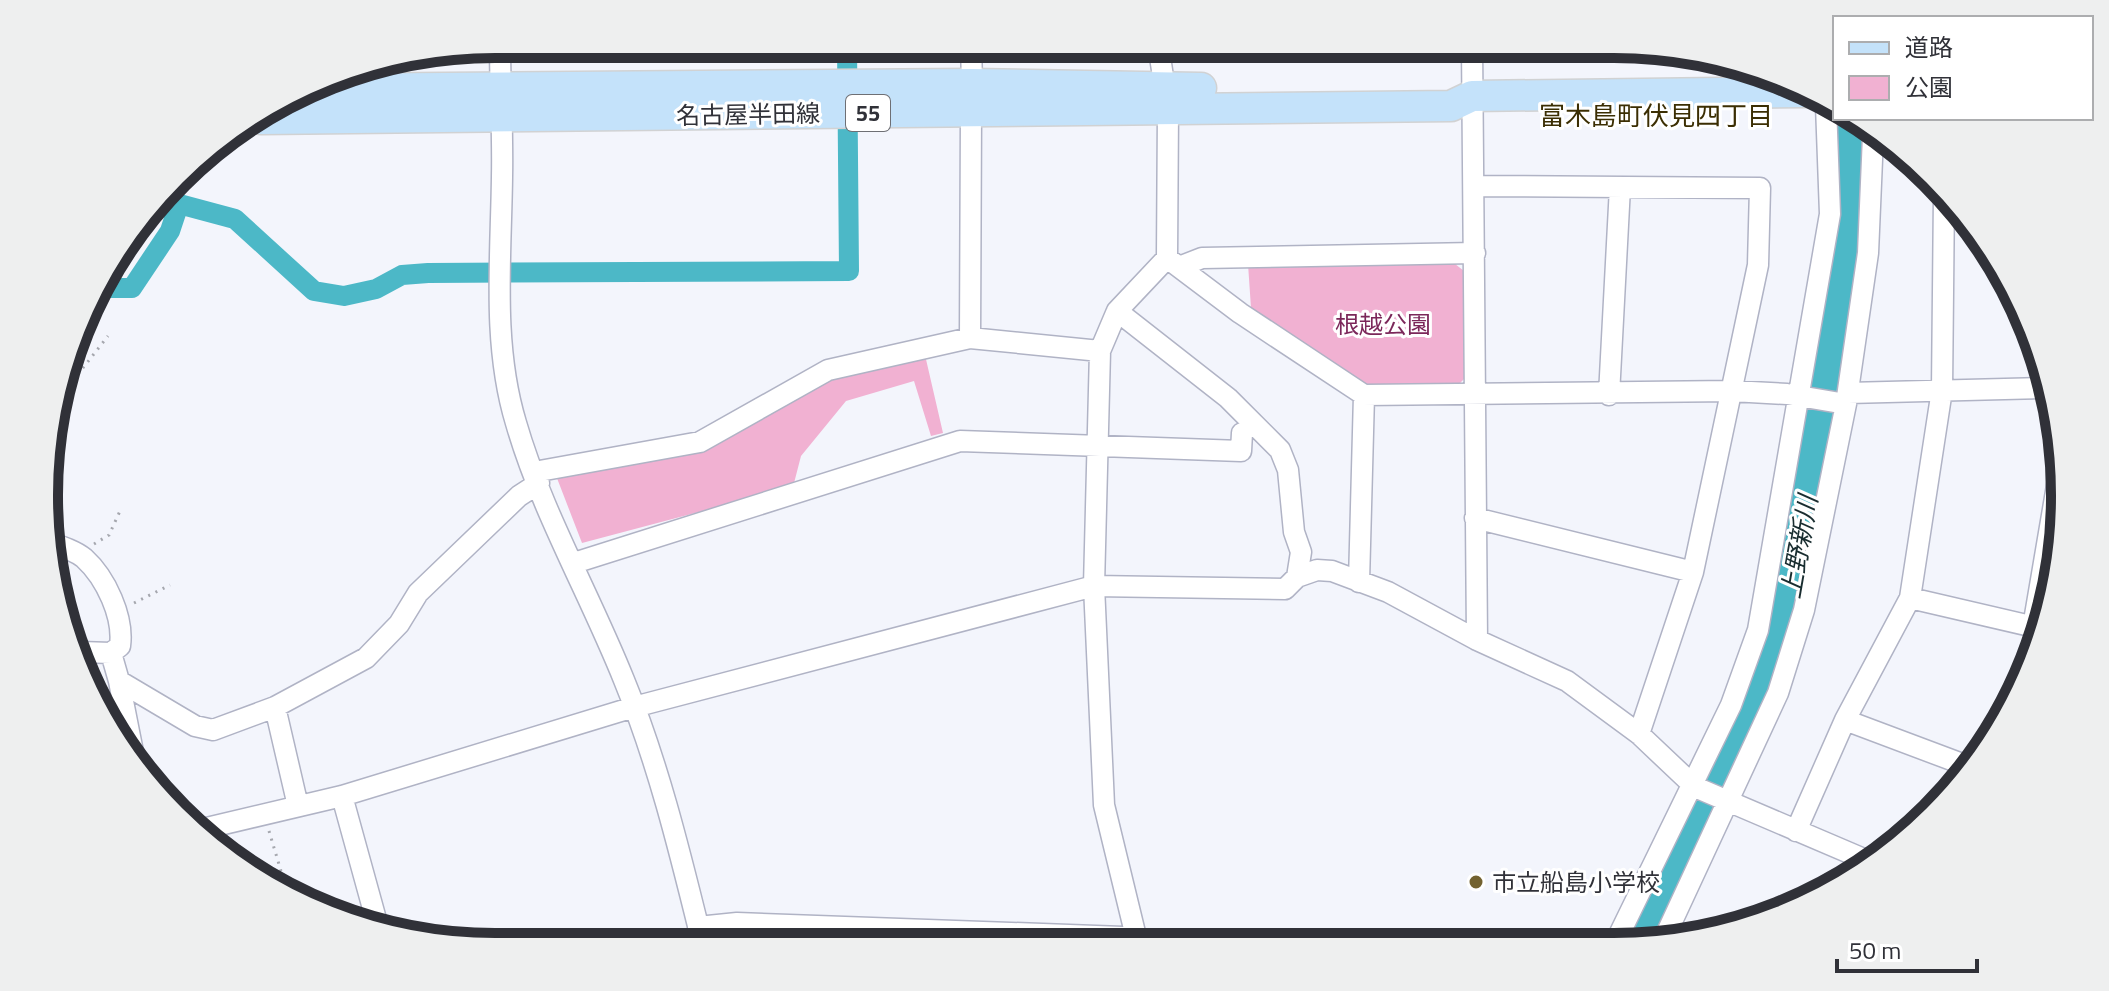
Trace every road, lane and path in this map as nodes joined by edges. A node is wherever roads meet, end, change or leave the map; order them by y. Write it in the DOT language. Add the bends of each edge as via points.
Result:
graph roads {
  1 [pos="500,58"];
  2 [pos="971,58"];
  3 [pos="1160,58"];
  4 [pos="1472,58"];
  5 [pos="330,90"];
  6 [pos="1784,92"];
  7 [pos="1472,96"];
  8 [pos="971,98"];
  9 [pos="1167,99"];
  10 [pos="502,102"];
  11 [pos="1826,114"];
  12 [pos="275,118"];
  13 [pos="1873,143"];
  14 [pos="1475,186"];
  15 [pos="1620,187"];
  16 [pos="1944,209"];
  17 [pos="1475,253"];
  18 [pos="1173,262"];
  19 [pos="1117,311"];
  20 [pos="108,336"];
  21 [pos="970,338"];
  22 [pos="1100,351"];
  23 [pos="75,375"];
  24 [pos="2038,388"];
  25 [pos="1942,390"];
  26 [pos="1732,391"];
  27 [pos="1476,394"];
  28 [pos="1364,395"];
  29 [pos="1609,395"];
  30 [pos="1801,398"];
  31 [pos="1843,400"];
  32 [pos="1242,433"];
  33 [pos="1098,445"];
  34 [pos="536,478"];
  35 [pos="120,511"];
  36 [pos="1475,518"];
  37 [pos="61,547"];
  38 [pos="80,555"];
  39 [pos="574,563"];
  40 [pos="1693,572"];
  41 [pos="1297,577"];
  42 [pos="1359,582"];
  43 [pos="170,585"];
  44 [pos="1094,586"];
  45 [pos="1910,598"];
  46 [pos="118,613"];
  47 [pos="2030,630"];
  48 [pos="1477,640"];
  49 [pos="87,652"];
  50 [pos="111,653"];
  51 [pos="119,681"];
  52 [pos="275,707"];
  53 [pos="634,707"];
  54 [pos="1845,720"];
  55 [pos="1639,734"];
  56 [pos="130,735"];
  57 [pos="1960,763"];
  58 [pos="1693,785"];
  59 [pos="342,796"];
  60 [pos="1725,802"];
  61 [pos="298,806"];
  62 [pos="265,814"];
  63 [pos="211,827"];
  64 [pos="1796,831"];
  65 [pos="1859,857"];
  66 [pos="286,879"];
  67 [pos="375,916"];
  68 [pos="1668,929"];
  69 [pos="699,933"];
  70 [pos="711,933"];
  71 [pos="1013,933"];
  72 [pos="1136,933"];
  73 [pos="1620,933"];
  1 -- 10 [label="street"];
  2 -- 8 [label="street"];
  3 -- 9 [label="street"];
  4 -- 7 [label="street"];
  5 -- 10 [label="main road, 名古屋半田線 / 55"];
  6 -- 7 [label="main road, 名古屋半田線 / 55"];
  7 -- 9 [label="main road, 名古屋半田線 / 55" via="1450,86"];
  7 -- 14 [label="street"];
  8 -- 9 [label="main road, 名古屋半田線 / 55"];
  8 -- 10 [label="main road, 名古屋半田線 / 55"];
  8 -- 21 [label="street"];
  9 -- 18 [label="street"];
  10 -- 12 [label="main road, 名古屋半田線 / 55"];
  10 -- 34 [label="street" via="500,317 505,378"];
  11 -- 30 [label="street" via="1830,214"];
  13 -- 31 [label="street" via="1868,253"];
  14 -- 15 [label="street"];
  14 -- 17 [label="street"];
  15 -- 26 [label="street" via="1760,188 1758,265"];
  15 -- 29 [label="street"];
  16 -- 25 [label="street"];
  17 -- 18 [label="street"];
  17 -- 27 [label="street"];
  18 -- 19 [label="street"];
  18 -- 28 [label="street"];
  19 -- 22 [label="street"];
  19 -- 41 [label="street" via="1228,398 1280,450 1301,552"];
  20 -- 23 [label="path"];
  21 -- 22 [label="street"];
  21 -- 34 [label="street" via="828,370 700,442"];
  22 -- 33 [label="street"];
  24 -- 25 [label="street"];
  25 -- 31 [label="street"];
  25 -- 45 [label="street"];
  26 -- 29 [label="street"];
  26 -- 30 [label="street"];
  26 -- 40 [label="street"];
  27 -- 28 [label="street"];
  27 -- 29 [label="street"];
  27 -- 36 [label="street"];
  28 -- 42 [label="street"];
  30 -- 31 [label="street"];
  30 -- 58 [label="street" via="1758,630 1731,705"];
  31 -- 60 [label="street" via="1804,610 1778,693"];
  32 -- 33 [label="street" via="1241,451"];
  33 -- 39 [label="street" via="960,441"];
  33 -- 44 [label="street"];
  34 -- 39 [label="street"];
  34 -- 52 [label="street" via="418,593 399,624 366,658"];
  35 -- 38 [label="path" via="109,535"];
  36 -- 40 [label="street"];
  36 -- 48 [label="street"];
  37 -- 38 [label="street"];
  38 -- 46 [label="street"];
  39 -- 53 [label="street"];
  40 -- 55 [label="street"];
  41 -- 42 [label="street" via="1332,571"];
  41 -- 44 [label="street" via="1285,589"];
  42 -- 48 [label="street"];
  43 -- 46 [label="path"];
  44 -- 53 [label="street"];
  44 -- 72 [label="street" via="1104,805"];
  45 -- 47 [label="street"];
  45 -- 54 [label="street"];
  46 -- 50 [label="street" via="120,646"];
  48 -- 55 [label="street" via="1567,681"];
  49 -- 50 [label="street"];
  50 -- 51 [label="street"];
  51 -- 52 [label="street" via="195,726 213,730"];
  51 -- 56 [label="street"];
  52 -- 61 [label="street"];
  53 -- 59 [label="street"];
  53 -- 69 [label="street"];
  54 -- 57 [label="street"];
  54 -- 64 [label="street"];
  55 -- 58 [label="street"];
  58 -- 60 [label="street"];
  58 -- 73 [label="street"];
  59 -- 61 [label="street"];
  59 -- 67 [label="street"];
  60 -- 64 [label="street"];
  60 -- 68 [label="street"];
  61 -- 62 [label="street"];
  62 -- 63 [label="street"];
  62 -- 66 [label="path"];
  64 -- 65 [label="street"];
  70 -- 71 [label="street" via="737,923"];
}
